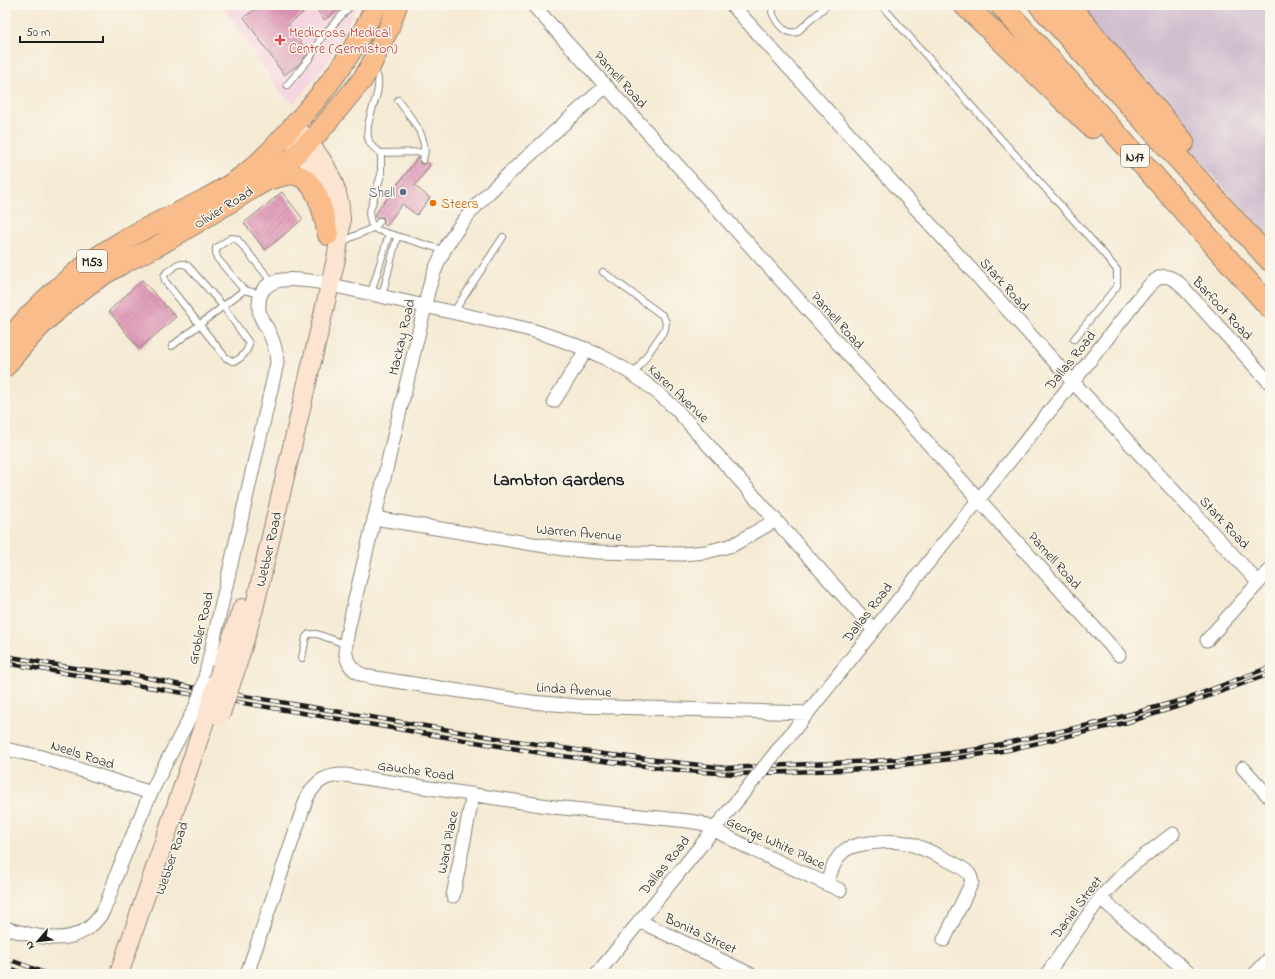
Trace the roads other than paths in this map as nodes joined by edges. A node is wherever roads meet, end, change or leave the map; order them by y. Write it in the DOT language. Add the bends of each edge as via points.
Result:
graph roads {
  1 [pos="351,5"];
  2 [pos="376,5"];
  3 [pos="397,5"];
  4 [pos="533,5"];
  5 [pos="732,5"];
  6 [pos="775,5"];
  7 [pos="827,5"];
  8 [pos="881,5"];
  9 [pos="965,5"];
  10 [pos="1001,5"];
  11 [pos="1040,5"];
  12 [pos="1068,5"];
  13 [pos="370,68"];
  14 [pos="287,85"];
  15 [pos="606,86"];
  16 [pos="398,100"];
  17 [pos="290,130"];
  18 [pos="304,146"];
  19 [pos="425,152"];
  20 [pos="381,153"];
  21 [pos="423,160"];
  22 [pos="265,181"];
  23 [pos="1158,182"];
  24 [pos="380,221"];
  25 [pos="375,227"];
  26 [pos="389,234"];
  27 [pos="503,236"];
  28 [pos="397,237"];
  29 [pos="333,239"];
  30 [pos="443,250"];
  31 [pos="1270,250"];
  32 [pos="1270,260"];
  33 [pos="602,272"];
  34 [pos="1166,276"];
  35 [pos="272,282"];
  36 [pos="324,283"];
  37 [pos="244,290"];
  38 [pos="261,294"];
  39 [pos="376,295"];
  40 [pos="223,306"];
  41 [pos="425,306"];
  42 [pos="1270,307"];
  43 [pos="453,313"];
  44 [pos="200,324"];
  45 [pos="1074,339"];
  46 [pos="5,343"];
  47 [pos="172,346"];
  48 [pos="587,349"];
  49 [pos="5,366"];
  50 [pos="634,374"];
  51 [pos="1073,382"];
  52 [pos="1270,383"];
  53 [pos="554,401"];
  54 [pos="978,499"];
  55 [pos="374,518"];
  56 [pos="776,520"];
  57 [pos="1270,570"];
  58 [pos="1258,582"];
  59 [pos="874,630"];
  60 [pos="1207,640"];
  61 [pos="346,644"];
  62 [pos="1119,656"];
  63 [pos="302,658"];
  64 [pos="346,660"];
  65 [pos="208,711"];
  66 [pos="808,712"];
  67 [pos="5,749"];
  68 [pos="1243,768"];
  69 [pos="151,793"];
  70 [pos="473,794"];
  71 [pos="1270,798"];
  72 [pos="713,830"];
  73 [pos="1173,834"];
  74 [pos="826,884"];
  75 [pos="840,890"];
  76 [pos="453,896"];
  77 [pos="1100,898"];
  78 [pos="639,921"];
  79 [pos="5,928"];
  80 [pos="944,940"];
  81 [pos="1270,958"];
  82 [pos="126,972"];
  83 [pos="247,974"];
  84 [pos="597,974"];
  85 [pos="750,974"];
  86 [pos="1047,974"];
  87 [pos="1190,974"];
  88 [pos="1255,974"];
  1 -- 14 [label="lane" via="321,38 310,58"];
  2 -- 17 [label="main road, Olivier Road / M53" via="339,71 318,100"];
  3 -- 13 [label="main road, Olivier Road / M53"];
  4 -- 15 [label="street, Parnell Road"];
  5 -- 51 [label="street, Stark Road"];
  6 -- 7 [label="lane" via="772,12 774,18 785,31 791,33 797,32"];
  8 -- 45 [label="lane" via="1117,270 1117,286"];
  9 -- 23 [label="highway" via="1101,135"];
  10 -- 23 [label="highway, N17"];
  11 -- 32 [label="highway, N17"];
  12 -- 31 [label="highway"];
  13 -- 18 [label="main road, Olivier Road / M53"];
  13 -- 20 [label="lane" via="377,74 378,83 367,130 368,138 371,145"];
  15 -- 30 [label="street, Mackay Road" via="482,199"];
  15 -- 54 [label="street, Parnell Road"];
  16 -- 19 [label="lane" via="422,135"];
  17 -- 18 [label="main road, Webber Road"];
  17 -- 46 [label="main road, Olivier Road / M53" via="263,159 222,190 122,242 71,276 47,297"];
  18 -- 22 [label="main road, Olivier Road / M53"];
  18 -- 29 [label="main road, Webber Road" via="324,194"];
  19 -- 20 [label="lane"];
  19 -- 21 [label="lane"];
  20 -- 25 [label="lane" via="381,175 369,214"];
  22 -- 29 [label="main road" via="290,174 309,183 320,201"];
  22 -- 49 [label="main road, Olivier Road / M53" via="89,285 37,330"];
  23 -- 42 [label="highway, N17"];
  24 -- 25 [label="lane"];
  25 -- 26 [label="lane"];
  25 -- 29 [label="lane"];
  26 -- 28 [label="lane"];
  26 -- 39 [label="lane"];
  27 -- 43 [label="lane"];
  28 -- 30 [label="lane"];
  28 -- 39 [label="lane"];
  29 -- 36 [label="main road, Webber Road" via="324,257"];
  30 -- 41 [label="street, Mackay Road" via="433,272"];
  33 -- 50 [label="lane" via="662,315 666,322 665,329"];
  34 -- 51 [label="street, Dallas Road" via="1157,279 1146,289"];
  34 -- 52 [label="street, Barfoot Road" via="1179,283"];
  35 -- 36 [label="street" via="294,279"];
  35 -- 37 [label="lane" via="237,239 231,238 216,248 216,253"];
  35 -- 38 [label="street"];
  36 -- 39 [label="street, Karen Avenue"];
  36 -- 65 [label="main road, Webber Road, bridge" via="229,669"];
  37 -- 38 [label="lane"];
  37 -- 40 [label="lane"];
  38 -- 65 [label="street, Grobler Road, bridge" via="259,314 274,343 277,363 204,682"];
  39 -- 41 [label="street, Karen Avenue"];
  40 -- 44 [label="lane"];
  40 -- 44 [label="lane" via="249,343 247,352 236,360 226,358"];
  40 -- 44 [label="lane" via="188,266 178,264 167,272 164,276 165,281"];
  41 -- 43 [label="street, Karen Avenue"];
  41 -- 55 [label="street, Mackay Road"];
  43 -- 48 [label="street, Karen Avenue" via="531,330"];
  44 -- 47 [label="lane"];
  48 -- 50 [label="street, Karen Avenue"];
  48 -- 53 [label="street"];
  50 -- 56 [label="street, Karen Avenue" via="676,409"];
  51 -- 54 [label="street, Dallas Road"];
  51 -- 58 [label="street, Stark Road"];
  54 -- 59 [label="street, Dallas Road"];
  54 -- 62 [label="street, Parnell Road"];
  55 -- 56 [label="street, Warren Avenue" via="564,549 682,554 734,546"];
  55 -- 61 [label="street, Mackay Road"];
  56 -- 59 [label="street, Karen Avenue"];
  57 -- 58 [label="street"];
  58 -- 60 [label="street"];
  59 -- 66 [label="street, Dallas Road"];
  61 -- 63 [label="lane" via="317,634 309,634 306,637"];
  61 -- 64 [label="street, Mackay Road"];
  64 -- 66 [label="street, Linda Avenue" via="358,674 369,677 531,702 613,708"];
  65 -- 69 [label="street, Grobler Road"];
  65 -- 82 [label="main road, Webber Road"];
  66 -- 72 [label="street, Dallas Road, bridge"];
  67 -- 69 [label="street, Neels Road" via="38,756"];
  68 -- 71 [label="street"];
  69 -- 79 [label="street, Grobler Road" via="105,907 93,924 80,932 58,938"];
  70 -- 72 [label="street, Gauche Road" via="554,807 688,821 701,823"];
  70 -- 76 [label="street, Ward Place"];
  70 -- 83 [label="street, Gauche Road" via="346,775 328,777 316,783 302,808"];
  72 -- 74 [label="street, George White Place"];
  72 -- 78 [label="street, Dallas Road"];
  73 -- 77 [label="street, Daniel Street" via="1130,867"];
  74 -- 75 [label="street, George White Place"];
  74 -- 80 [label="street, George White Place" via="835,862 844,851 871,844 909,844 954,864 966,870 972,882"];
  77 -- 86 [label="street, Daniel Street"];
  77 -- 87 [label="street"];
  78 -- 84 [label="street, Dallas Road"];
  78 -- 85 [label="street, Bonita Street"];
  81 -- 88 [label="street"];
}
